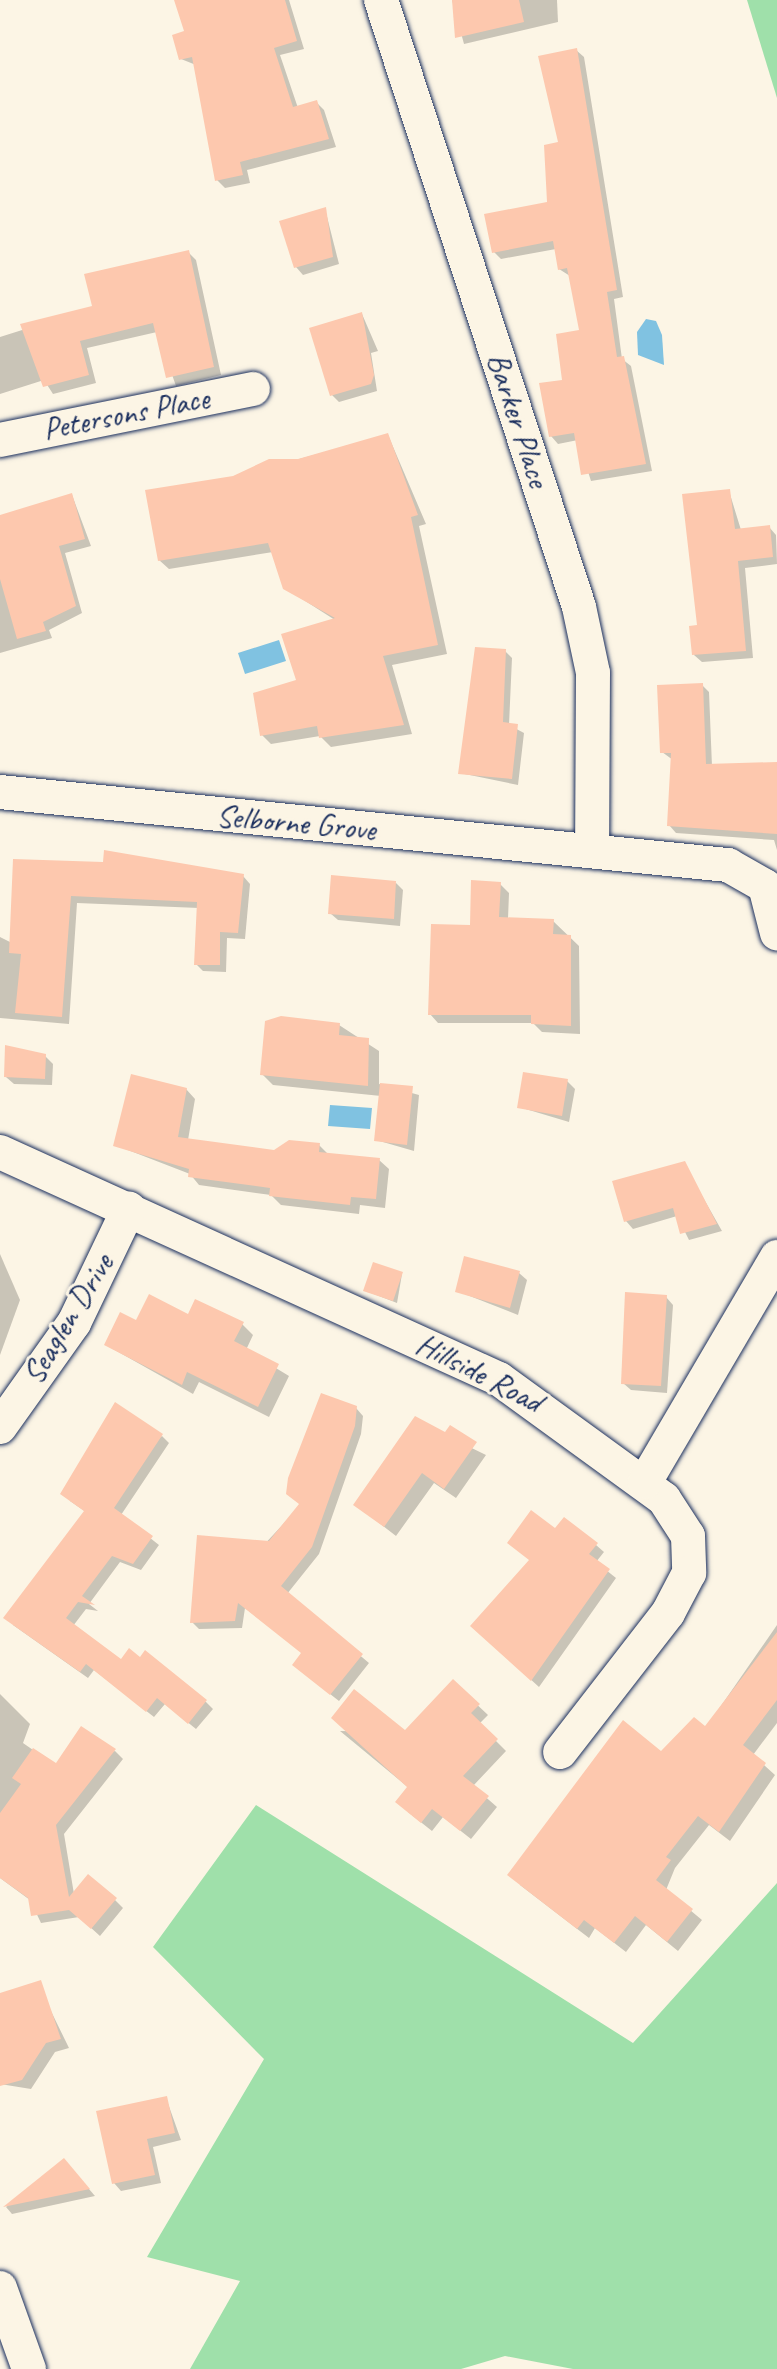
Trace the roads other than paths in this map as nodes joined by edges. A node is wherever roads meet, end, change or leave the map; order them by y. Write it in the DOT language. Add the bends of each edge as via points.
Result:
graph roads {
  1 [pos="381,0"];
  2 [pos="253,389"];
  3 [pos="0,440"];
  4 [pos="0,792"];
  5 [pos="592,850"];
  6 [pos="777,933"];
  7 [pos="0,1152"];
  8 [pos="129,1208"];
  9 [pos="777,1257"];
  10 [pos="0,1427"];
  11 [pos="645,1482"];
  12 [pos="560,1752"];
  13 [pos="0,2288"];
  14 [pos="29,2369"];
  1 -- 5 [label="street, Barker Place" via="579,607 593,673"];
  2 -- 3 [label="street, Petersons Place"];
  4 -- 5 [label="street, Selborne Grove"];
  5 -- 6 [label="street, Selborne Grove" via="747,871 765,886"];
  7 -- 8 [label="street, Hillside Road"];
  8 -- 10 [label="street, Seaglen Drive" via="74,1323"];
  8 -- 11 [label="street, Hillside Road" via="499,1379"];
  9 -- 11 [label="street"];
  11 -- 12 [label="street, Hillside Road" via="688,1536 689,1573 668,1613"];
  13 -- 14 [label="street"];
}
